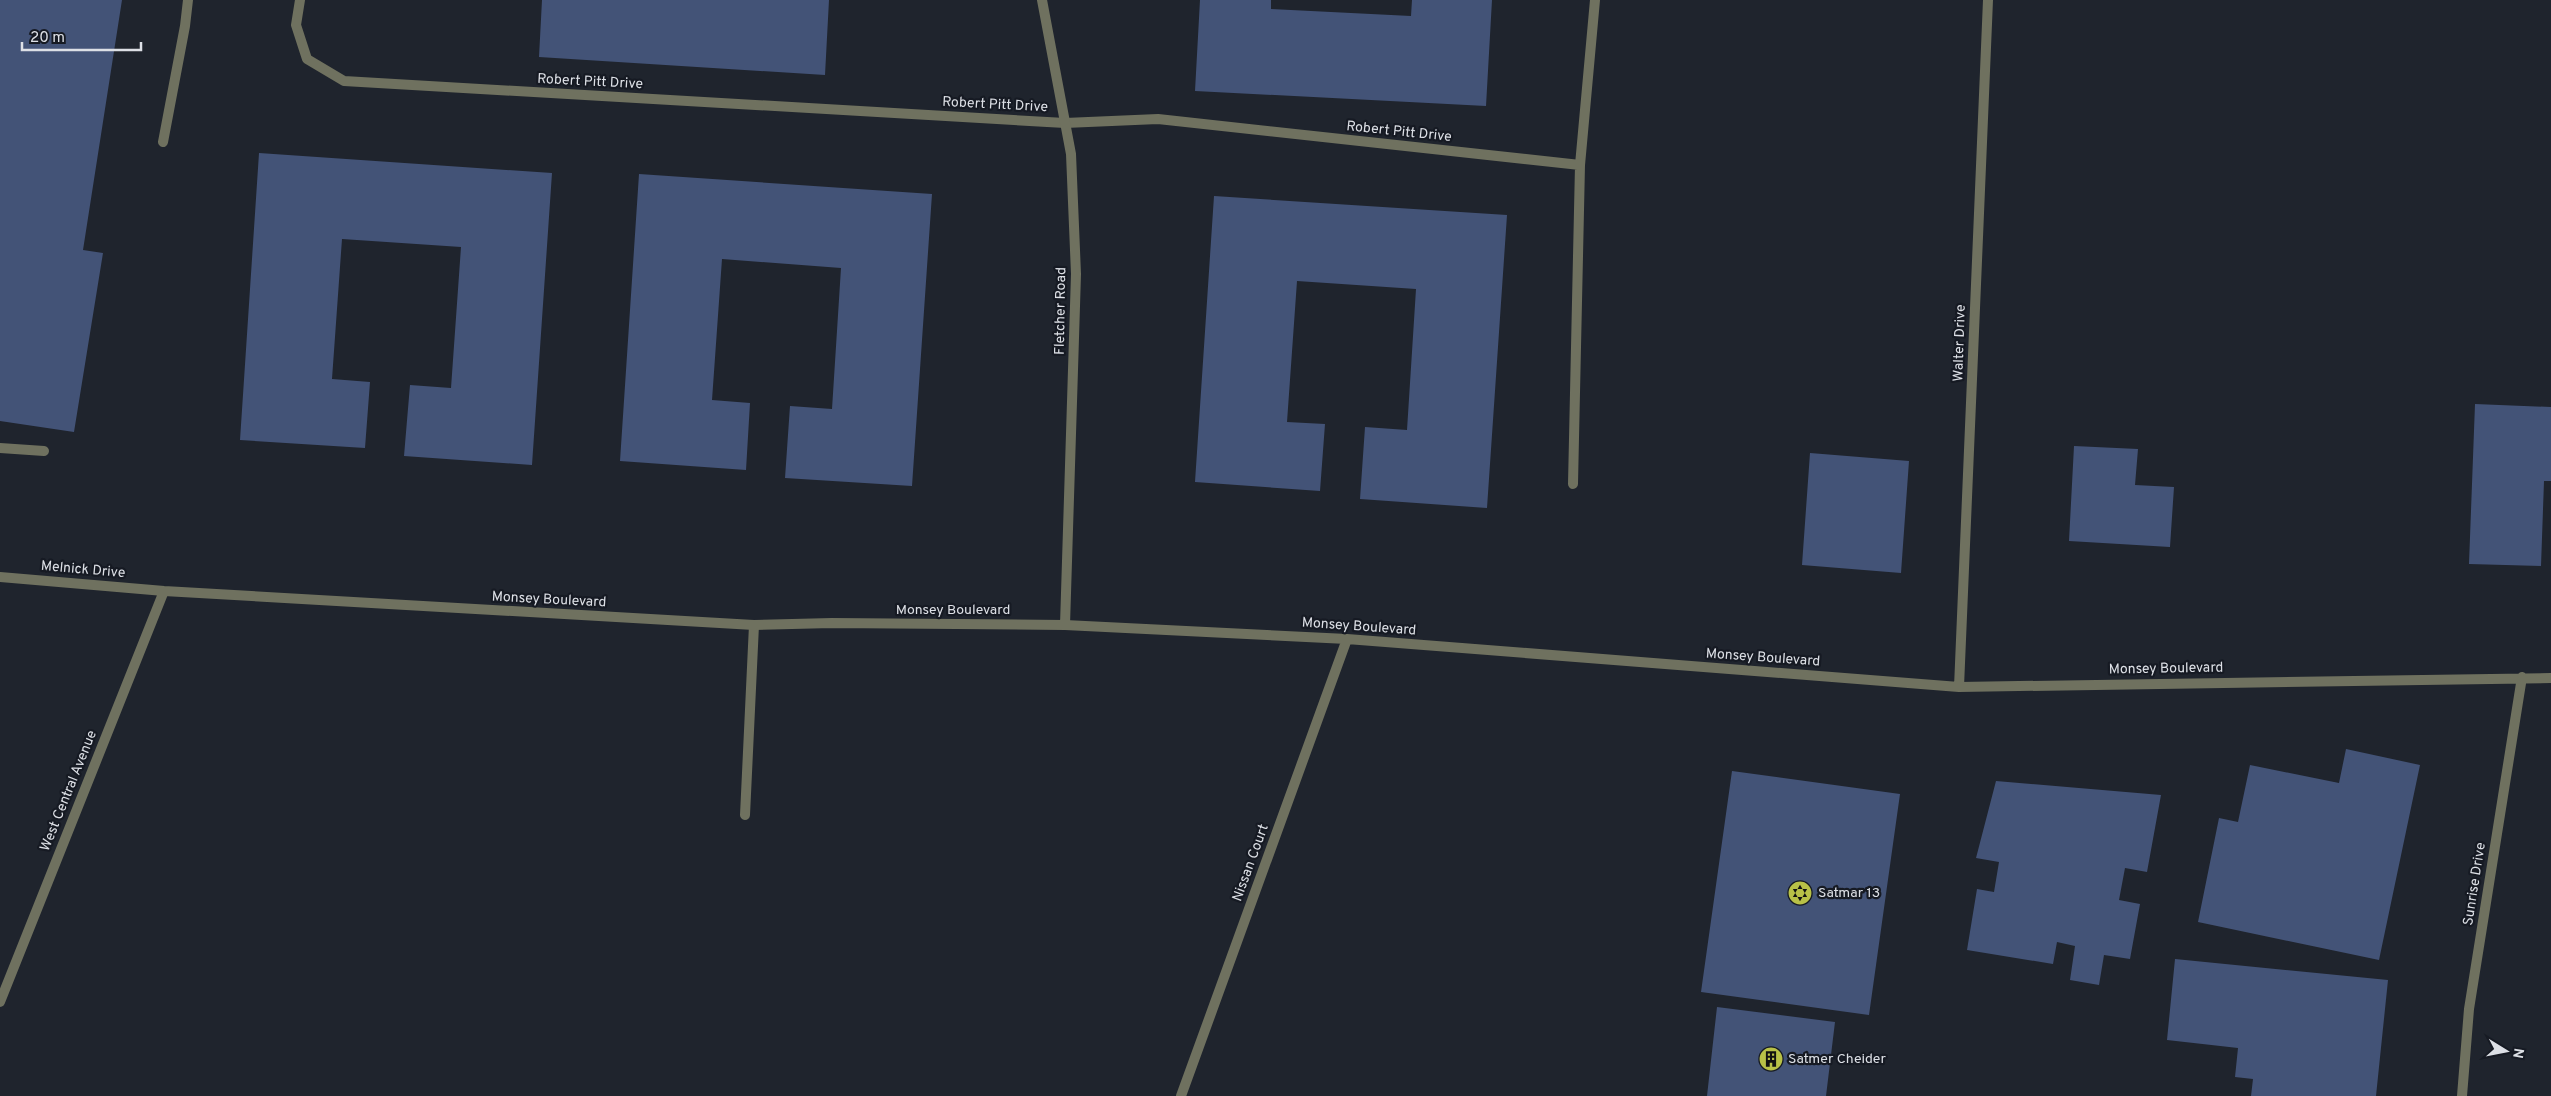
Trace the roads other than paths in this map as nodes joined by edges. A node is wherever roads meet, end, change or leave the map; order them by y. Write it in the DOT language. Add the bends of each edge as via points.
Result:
graph roads {
  1 [pos="188,0"];
  2 [pos="300,0"];
  3 [pos="1042,0"];
  4 [pos="1595,0"];
  5 [pos="1988,0"];
  6 [pos="1065,123"];
  7 [pos="163,142"];
  8 [pos="1580,166"];
  9 [pos="0,448"];
  10 [pos="44,451"];
  11 [pos="1573,484"];
  12 [pos="0,577"];
  13 [pos="164,591"];
  14 [pos="754,625"];
  15 [pos="1065,625"];
  16 [pos="1347,639"];
  17 [pos="2522,677"];
  18 [pos="2551,678"];
  19 [pos="1959,687"];
  20 [pos="745,815"];
  21 [pos="0,1002"];
  22 [pos="1181,1096"];
  23 [pos="2462,1096"];
  1 -- 7 [label="street"];
  2 -- 6 [label="street, Robert Pitt Drive" via="296,25 307,59 344,82"];
  3 -- 6 [label="street, Fletcher Road"];
  4 -- 8 [label="street"];
  5 -- 19 [label="street, Walter Drive"];
  6 -- 8 [label="street, Robert Pitt Drive" via="1158,119"];
  6 -- 15 [label="street, Fletcher Road" via="1071,154 1076,274"];
  8 -- 11 [label="street"];
  9 -- 10 [label="street"];
  12 -- 13 [label="street, Melnick Drive"];
  13 -- 14 [label="street, Monsey Boulevard"];
  13 -- 21 [label="street, West Central Avenue"];
  14 -- 15 [label="street, Monsey Boulevard"];
  14 -- 20 [label="street"];
  15 -- 16 [label="street, Monsey Boulevard"];
  16 -- 19 [label="street, Monsey Boulevard"];
  16 -- 22 [label="street, Nissan Court"];
  17 -- 18 [label="street, Monsey Boulevard"];
  17 -- 19 [label="street, Monsey Boulevard"];
  17 -- 23 [label="street, Sunrise Drive" via="2469,1009"];
}
